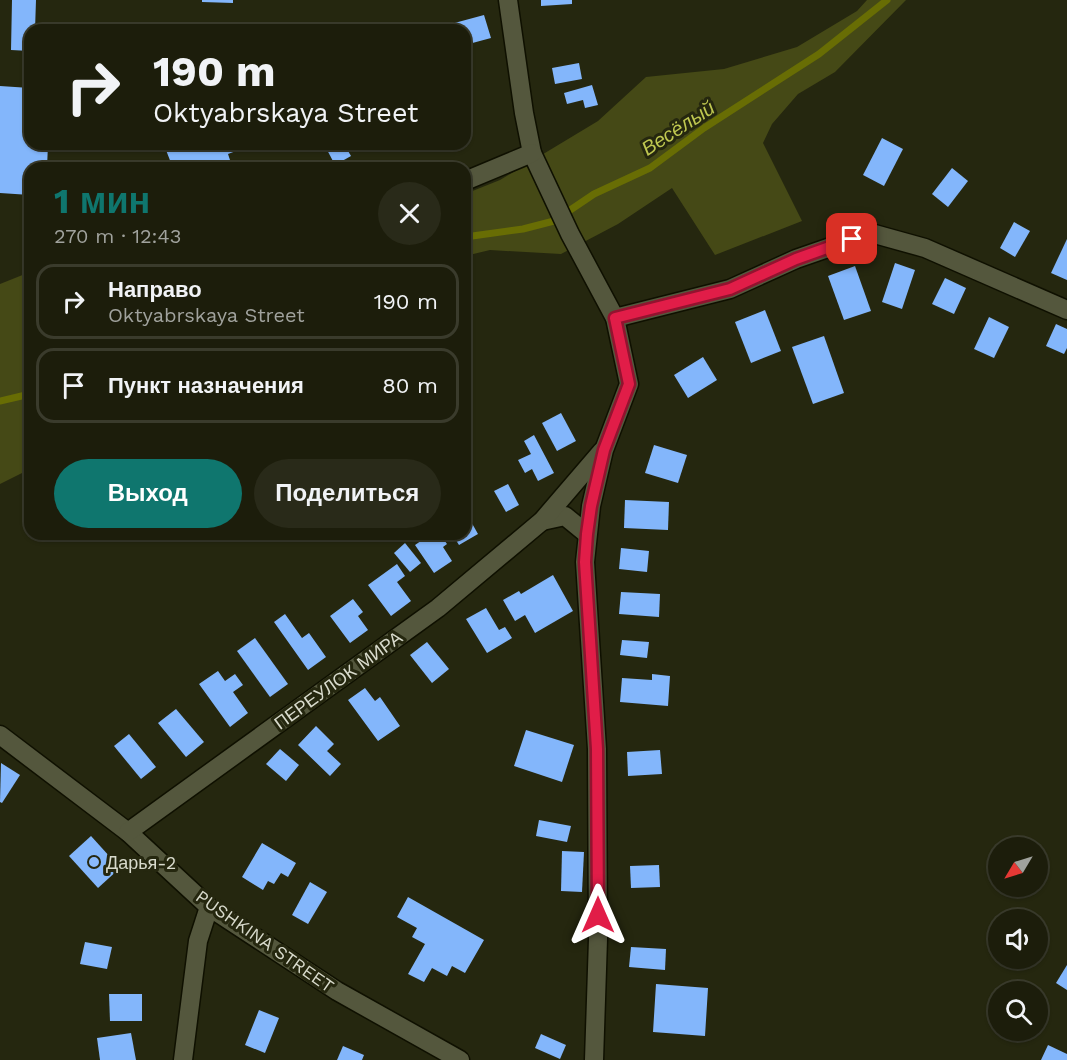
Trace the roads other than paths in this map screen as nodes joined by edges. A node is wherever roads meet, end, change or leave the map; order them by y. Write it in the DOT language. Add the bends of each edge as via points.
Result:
graph roads {
  1 [pos="508,0"];
  2 [pos="532,153"];
  3 [pos="471,178"];
  4 [pos="1067,310"];
  5 [pos="615,318"];
  6 [pos="604,450"];
  7 [pos="542,521"];
  8 [pos="587,534"];
  9 [pos="0,735"];
  10 [pos="128,832"];
  11 [pos="209,907"];
  12 [pos="183,1060"];
  13 [pos="460,1060"];
  14 [pos="594,1060"];
  1 -- 2 [label="street"];
  2 -- 3 [label="street"];
  2 -- 5 [label="street"];
  4 -- 5 [label="street" via="925,248 871,233 796,259 730,289"];
  5 -- 6 [label="street" via="629,384"];
  6 -- 7 [label="street, ПЕРЕУЛОК МИРА"];
  6 -- 8 [label="street"];
  7 -- 8 [label="street" via="565,516"];
  7 -- 10 [label="street, ПЕРЕУЛОК МИРА" via="438,608"];
  8 -- 14 [label="street" via="585,562 597,749"];
  9 -- 10 [label="street, PUSHKINA STREET"];
  10 -- 11 [label="street, PUSHKINA STREET"];
  11 -- 12 [label="street" via="198,941"];
  11 -- 13 [label="street, PUSHKINA STREET" via="337,991"];
}
